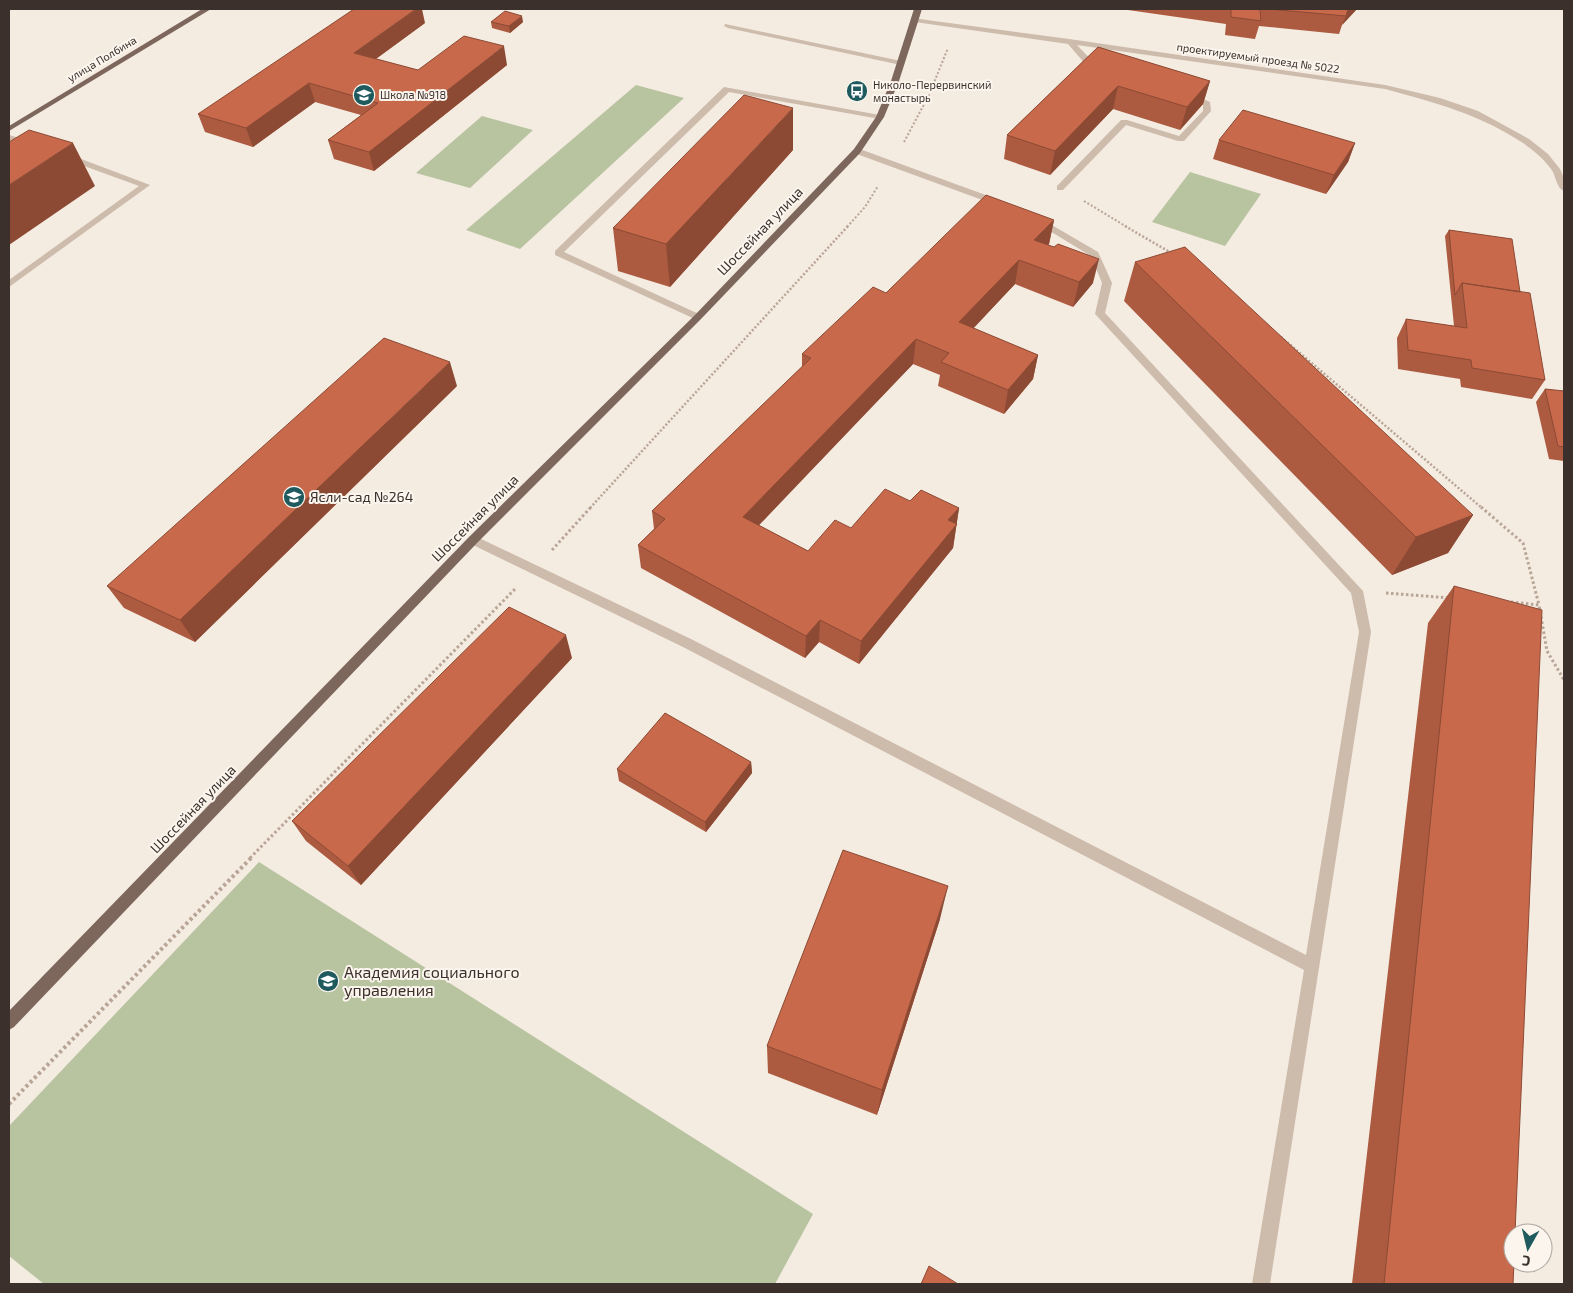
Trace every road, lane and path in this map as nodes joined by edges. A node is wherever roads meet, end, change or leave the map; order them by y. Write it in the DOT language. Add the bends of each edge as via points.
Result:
graph roads {
  1 [pos="207,9"];
  2 [pos="917,14"];
  3 [pos="956,25"];
  4 [pos="728,26"];
  5 [pos="1069,41"];
  6 [pos="901,63"];
  7 [pos="1108,70"];
  8 [pos="1183,94"];
  9 [pos="880,117"];
  10 [pos="9,129"];
  11 [pos="9,137"];
  12 [pos="41,148"];
  13 [pos="857,151"];
  14 [pos="58,154"];
  15 [pos="892,164"];
  16 [pos="1060,188"];
  17 [pos="1564,188"];
  18 [pos="1009,207"];
  19 [pos="1027,214"];
  20 [pos="1179,257"];
  21 [pos="9,284"];
  22 [pos="698,317"];
  23 [pos="1280,336"];
  24 [pos="473,540"];
  25 [pos="534,569"];
  26 [pos="1357,591"];
  27 [pos="1453,598"];
  28 [pos="1510,602"];
  29 [pos="1539,604"];
  30 [pos="1564,680"];
  31 [pos="1312,966"];
  32 [pos="9,1022"];
  33 [pos="9,1104"];
  34 [pos="1261,1284"];
  1 -- 10 [label="main road, улица Полбина"];
  2 -- 3 [label="street, проектируемый проезд № 5022"];
  2 -- 6 [label="main road, Шоссейная улица"];
  3 -- 5 [label="street, проектируемый проезд № 5022"];
  3 -- 15 [label="path" via="929,96"];
  4 -- 6 [label="street"];
  5 -- 7 [label="street" via="1090,64"];
  5 -- 17 [label="street, проектируемый проезд № 5022" via="1385,88 1437,100 1475,113 1526,141 1556,169"];
  6 -- 9 [label="main road, Шоссейная улица"];
  8 -- 16 [label="street" via="1207,104 1206,110 1181,139 1124,122"];
  9 -- 13 [label="main road, Шоссейная улица"];
  9 -- 22 [label="street" via="727,90 558,253"];
  11 -- 12 [label="street"];
  13 -- 15 [label="street"];
  13 -- 22 [label="main road, Шоссейная улица"];
  14 -- 21 [label="street" via="146,185"];
  15 -- 18 [label="street"];
  15 -- 25 [label="path" via="865,207"];
  16 -- 20 [label="path"];
  19 -- 26 [label="street" via="1095,254 1107,283 1100,314"];
  22 -- 24 [label="main road, Шоссейная улица"];
  23 -- 29 [label="path" via="1523,543"];
  24 -- 25 [label="street"];
  24 -- 32 [label="main road, Шоссейная улица"];
  25 -- 31 [label="street" via="687,643"];
  25 -- 33 [label="path"];
  26 -- 27 [label="path"];
  26 -- 31 [label="street" via="1365,632"];
  28 -- 29 [label="path"];
  29 -- 30 [label="path" via="1547,651"];
  31 -- 34 [label="street"];
}
